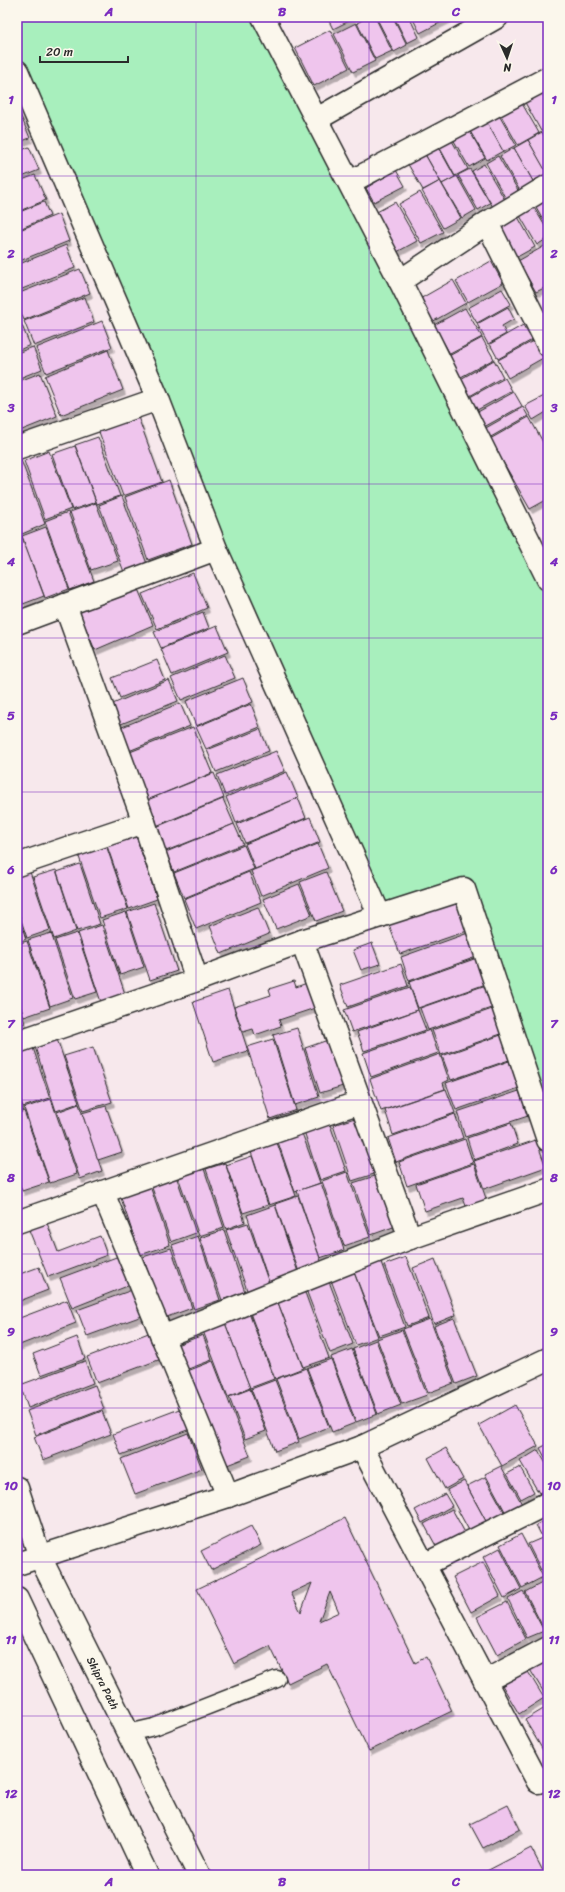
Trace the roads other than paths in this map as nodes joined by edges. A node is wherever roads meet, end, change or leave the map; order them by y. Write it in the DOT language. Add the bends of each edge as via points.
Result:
graph roads {
  1 [pos="263,17"];
  2 [pos="497,17"];
  3 [pos="17,71"];
  4 [pos="548,78"];
  5 [pos="317,119"];
  6 [pos="350,182"];
  7 [pos="548,186"];
  8 [pos="487,223"];
  9 [pos="400,281"];
  10 [pos="540,311"];
  11 [pos="548,345"];
  12 [pos="158,399"];
  13 [pos="17,448"];
  14 [pos="216,549"];
  15 [pos="548,579"];
  16 [pos="65,605"];
  17 [pos="17,623"];
  18 [pos="144,822"];
  19 [pos="17,865"];
  20 [pos="380,916"];
  21 [pos="302,941"];
  22 [pos="197,980"];
  23 [pos="17,1042"];
  24 [pos="360,1102"];
  25 [pos="548,1140"];
  26 [pos="548,1190"];
  27 [pos="103,1193"];
  28 [pos="17,1222"];
  29 [pos="410,1238"];
  30 [pos="162,1337"];
  31 [pos="548,1359"];
  32 [pos="362,1447"];
  33 [pos="17,1488"];
  34 [pos="228,1496"];
  35 [pos="548,1503"];
  36 [pos="40,1557"];
  37 [pos="17,1564"];
  38 [pos="424,1565"];
  39 [pos="17,1599"];
  40 [pos="548,1648"];
  41 [pos="277,1678"];
  42 [pos="485,1681"];
  43 [pos="128,1733"];
  44 [pos="548,1777"];
  45 [pos="147,1875"];
  46 [pos="199,1875"];
  1 -- 5 [label="street"];
  2 -- 5 [label="street"];
  3 -- 12 [label="street"];
  4 -- 6 [label="street"];
  5 -- 6 [label="street"];
  6 -- 9 [label="street"];
  7 -- 8 [label="street"];
  8 -- 9 [label="street"];
  8 -- 10 [label="street"];
  9 -- 15 [label="street"];
  10 -- 11 [label="street"];
  12 -- 13 [label="street"];
  12 -- 14 [label="street"];
  14 -- 16 [label="street"];
  14 -- 20 [label="street"];
  16 -- 17 [label="street"];
  16 -- 18 [label="street"];
  18 -- 19 [label="street"];
  18 -- 22 [label="street"];
  20 -- 21 [label="street"];
  20 -- 25 [label="street" via="464,889"];
  21 -- 22 [label="street"];
  21 -- 24 [label="street"];
  22 -- 23 [label="street"];
  24 -- 27 [label="street"];
  24 -- 29 [label="street"];
  26 -- 29 [label="street"];
  27 -- 28 [label="street"];
  27 -- 30 [label="street"];
  29 -- 30 [label="street"];
  30 -- 34 [label="street"];
  31 -- 32 [label="street"];
  32 -- 34 [label="street"];
  32 -- 38 [label="street"];
  33 -- 36 [label="street, Shipra Path"];
  34 -- 36 [label="street"];
  35 -- 38 [label="street"];
  36 -- 37 [label="street"];
  36 -- 43 [label="street, Shipra Path"];
  38 -- 42 [label="street"];
  39 -- 45 [label="street"];
  40 -- 42 [label="street"];
  41 -- 43 [label="lane" via="154,1727"];
  42 -- 44 [label="street" via="538,1782"];
  43 -- 46 [label="street, Shipra Path"];
}
